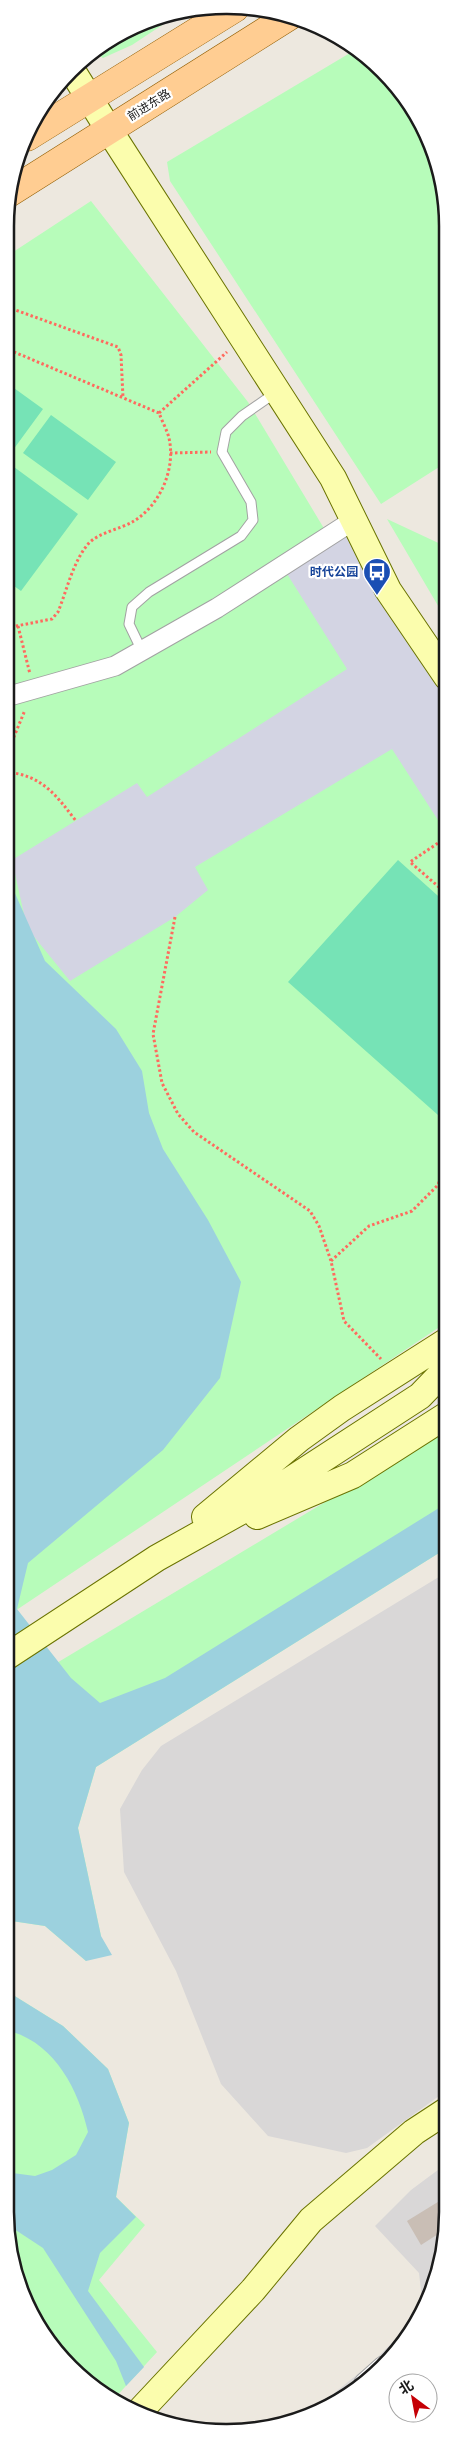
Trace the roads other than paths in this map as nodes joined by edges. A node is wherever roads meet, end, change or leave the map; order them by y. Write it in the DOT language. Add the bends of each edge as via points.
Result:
graph roads {
  1 [pos="225,14"];
  2 [pos="282,21"];
  3 [pos="76,76"];
  4 [pos="90,98"];
  5 [pos="109,130"];
  6 [pos="36,131"];
  7 [pos="18,188"];
  8 [pos="277,391"];
  9 [pos="354,520"];
  10 [pos="142,651"];
  11 [pos="439,664"];
  12 [pos="14,695"];
  13 [pos="439,1346"];
  14 [pos="439,1376"];
  15 [pos="439,1390"];
  16 [pos="420,1396"];
  17 [pos="439,1420"];
  18 [pos="157,1558"];
  19 [pos="14,1652"];
  20 [pos="439,2116"];
  21 [pos="143,2407"];
  1 -- 4 [label="main road"];
  2 -- 5 [label="main road, 前进东路"];
  3 -- 4 [label="street"];
  4 -- 5 [label="street"];
  4 -- 6 [label="main road"];
  5 -- 7 [label="main road, 前进东路"];
  5 -- 8 [label="street"];
  8 -- 9 [label="street" via="333,478"];
  8 -- 10 [label="lane" via="226,432 222,452 251,502 253,520 241,536 149,592 132,607 129,624"];
  9 -- 10 [label="street" via="217,608"];
  9 -- 11 [label="street" via="388,590"];
  10 -- 12 [label="street" via="115,666"];
  13 -- 18 [label="street" via="299,1439"];
  14 -- 16 [label="street"];
  15 -- 16 [label="street"];
  16 -- 18 [label="street" via="252,1505"];
  17 -- 18 [label="street" via="353,1475"];
  18 -- 19 [label="street"];
  20 -- 21 [label="street" via="414,2132 310,2220 253,2290"];
}
